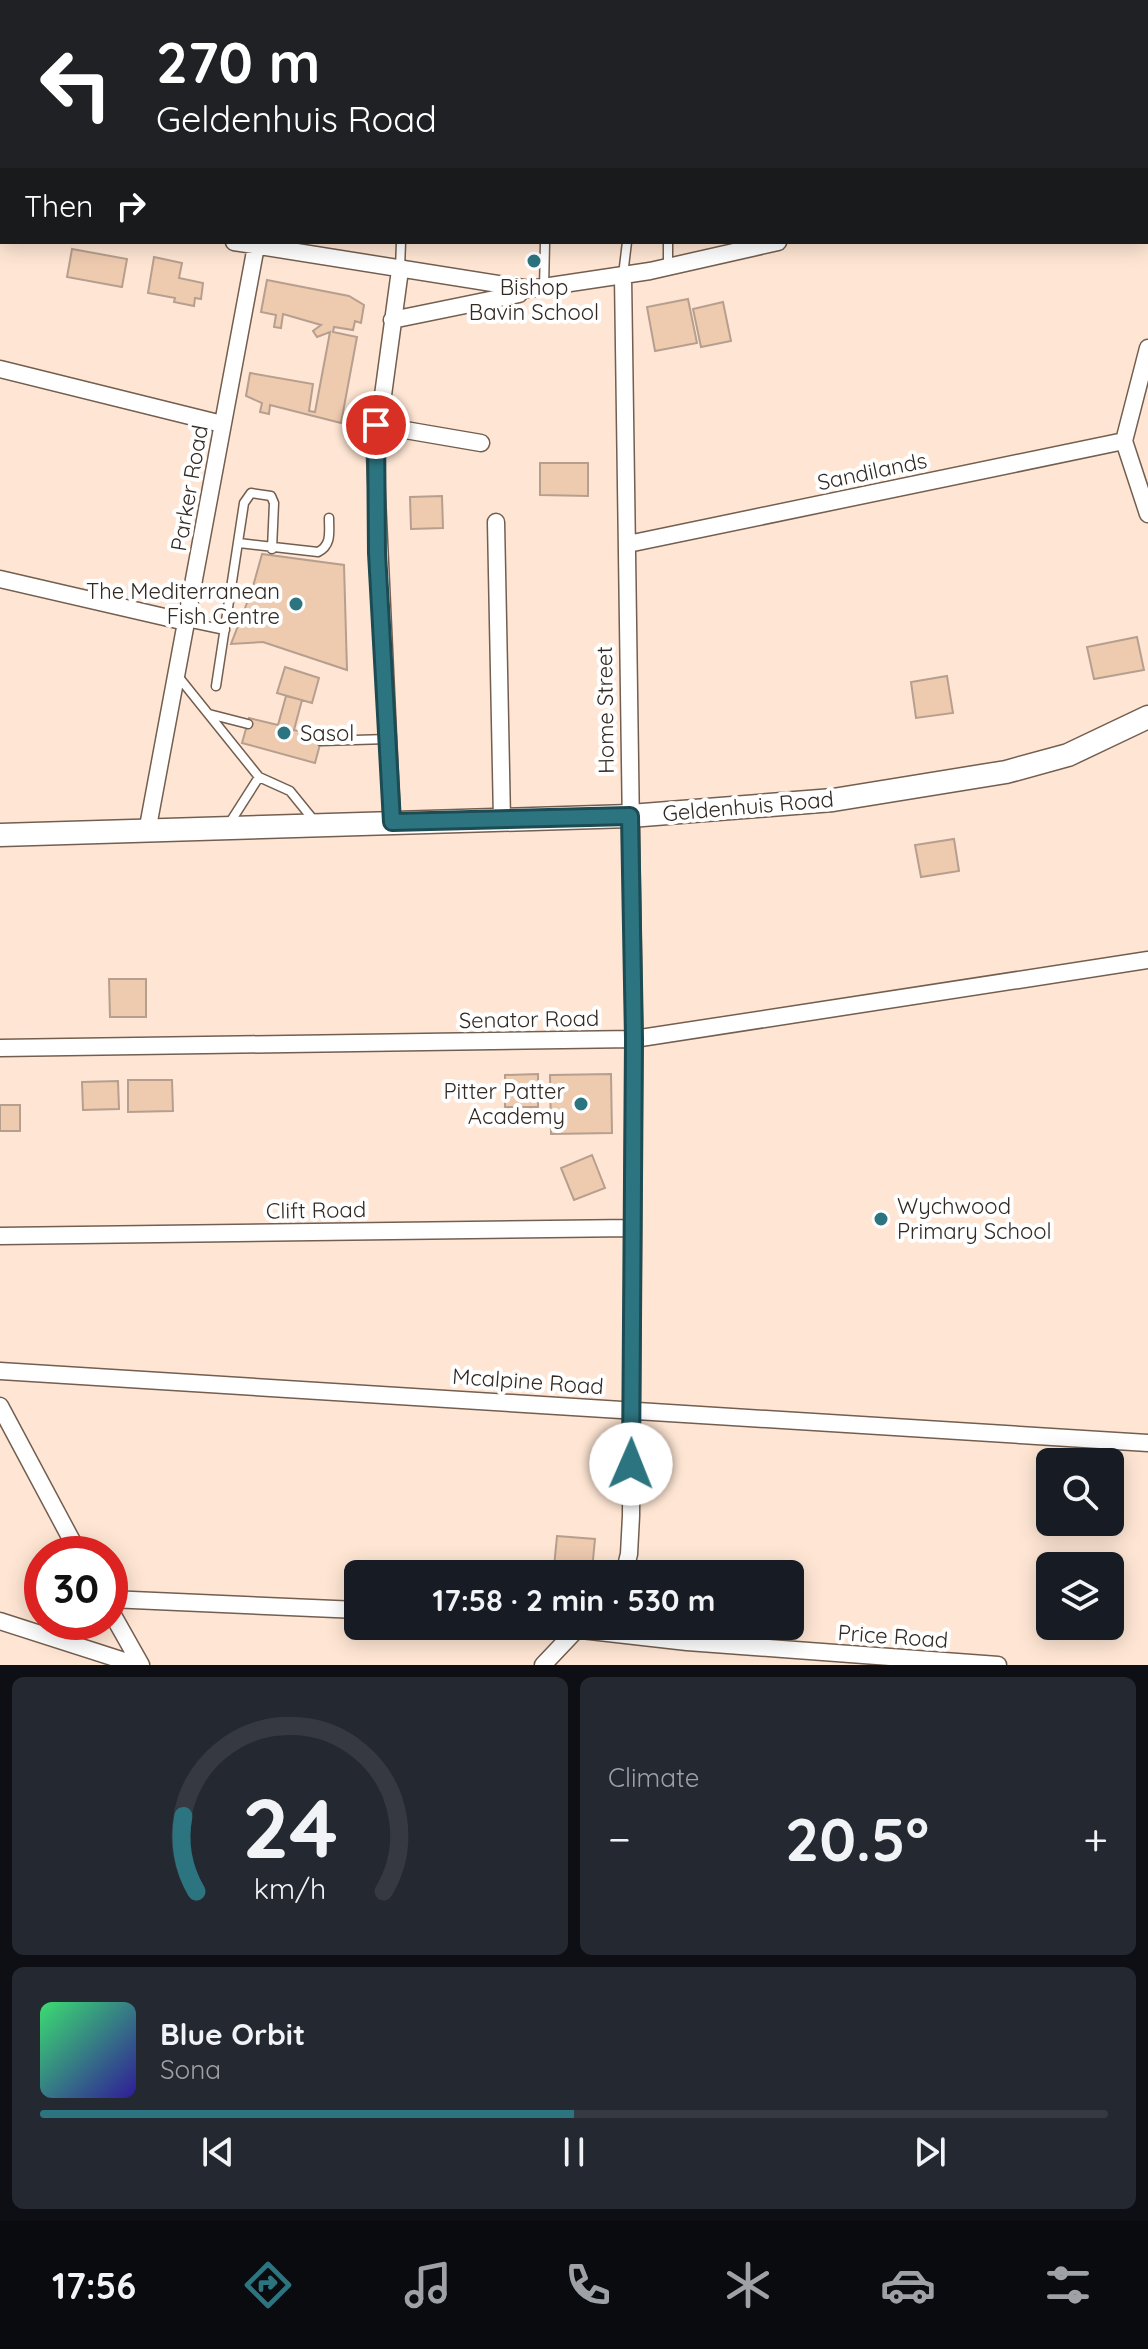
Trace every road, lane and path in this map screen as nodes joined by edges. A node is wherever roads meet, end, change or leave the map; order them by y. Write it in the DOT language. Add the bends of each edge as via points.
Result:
graph roads {
  1 [pos="256,244"];
  2 [pos="401,244"];
  3 [pos="545,244"];
  4 [pos="627,244"];
  5 [pos="668,244"];
  6 [pos="769,244"];
  7 [pos="668,267"];
  8 [pos="400,270"];
  9 [pos="623,276"];
  10 [pos="544,289"];
  11 [pos="392,320"];
  12 [pos="1148,348"];
  13 [pos="0,369"];
  14 [pos="222,424"];
  15 [pos="376,425"];
  16 [pos="1124,441"];
  17 [pos="481,443"];
  18 [pos="1148,514"];
  19 [pos="329,518"];
  20 [pos="496,522"];
  21 [pos="239,543"];
  22 [pos="628,544"];
  23 [pos="272,549"];
  24 [pos="0,579"];
  25 [pos="186,622"];
  26 [pos="225,630"];
  27 [pos="176,674"];
  28 [pos="216,686"];
  29 [pos="208,714"];
  30 [pos="1148,717"];
  31 [pos="248,724"];
  32 [pos="388,739"];
  33 [pos="321,741"];
  34 [pos="259,777"];
  35 [pos="630,816"];
  36 [pos="502,820"];
  37 [pos="392,822"];
  38 [pos="318,826"];
  39 [pos="226,829"];
  40 [pos="147,832"];
  41 [pos="0,835"];
  42 [pos="1148,960"];
  43 [pos="634,1039"];
  44 [pos="0,1048"];
  45 [pos="632,1228"];
  46 [pos="0,1236"];
  47 [pos="0,1371"];
  48 [pos="0,1406"];
  49 [pos="632,1411"];
  50 [pos="1148,1443"];
  51 [pos="69,1536"];
  52 [pos="628,1560"];
  53 [pos="128,1600"];
  54 [pos="344,1609"];
  55 [pos="0,1621"];
  56 [pos="126,1640"];
  57 [pos="566,1640"];
  58 [pos="714,1640"];
  59 [pos="139,1665"];
  60 [pos="543,1665"];
  61 [pos="998,1665"];
  1 -- 8 [label="street"];
  1 -- 14 [label="street, Parker Road"];
  2 -- 8 [label="lane"];
  3 -- 10 [label="lane"];
  4 -- 9 [label="lane"];
  5 -- 7 [label="lane"];
  6 -- 7 [label="street"];
  7 -- 9 [label="street"];
  8 -- 10 [label="street"];
  8 -- 11 [label="street"];
  9 -- 10 [label="street"];
  9 -- 22 [label="street, Home Street"];
  10 -- 11 [label="street"];
  11 -- 15 [label="street"];
  12 -- 16 [label="street"];
  13 -- 14 [label="street"];
  14 -- 25 [label="street, Parker Road"];
  15 -- 17 [label="street"];
  15 -- 32 [label="street"];
  16 -- 18 [label="street"];
  16 -- 22 [label="street, Sandilands"];
  19 -- 23 [label="lane" via="326,548"];
  20 -- 36 [label="street"];
  21 -- 23 [label="lane"];
  21 -- 23 [label="lane" via="246,497 271,496"];
  21 -- 26 [label="lane"];
  22 -- 35 [label="street, Home Street"];
  24 -- 25 [label="street"];
  25 -- 26 [label="lane"];
  25 -- 27 [label="street, Parker Road"];
  26 -- 28 [label="lane"];
  27 -- 29 [label="lane"];
  27 -- 40 [label="street, Parker Road"];
  29 -- 31 [label="lane"];
  29 -- 34 [label="lane"];
  30 -- 35 [label="main road, Geldenhuis Road" via="1068,755 945,784 833,800"];
  32 -- 33 [label="lane"];
  32 -- 37 [label="street"];
  34 -- 38 [label="lane" via="290,791"];
  34 -- 39 [label="lane"];
  35 -- 36 [label="main road, Geldenhuis Road"];
  35 -- 43 [label="street, Home Street"];
  36 -- 37 [label="main road, Geldenhuis Road"];
  37 -- 38 [label="main road, Geldenhuis Road"];
  38 -- 39 [label="main road, Geldenhuis Road"];
  39 -- 40 [label="main road, Geldenhuis Road"];
  40 -- 41 [label="main road, Geldenhuis Road"];
  42 -- 43 [label="street, Senator Road"];
  43 -- 44 [label="street, Senator Road"];
  43 -- 45 [label="street, Home Street"];
  45 -- 46 [label="street, Clift Road"];
  45 -- 49 [label="street, Home Street"];
  47 -- 49 [label="street, Mcalpine Road"];
  48 -- 51 [label="street"];
  49 -- 50 [label="street, Mcalpine Road"];
  49 -- 52 [label="street, Home Street"];
  53 -- 54 [label="street"];
  55 -- 59 [label="street"];
  56 -- 59 [label="street"];
  57 -- 60 [label="street"];
  58 -- 61 [label="street, Price Road"];
}
